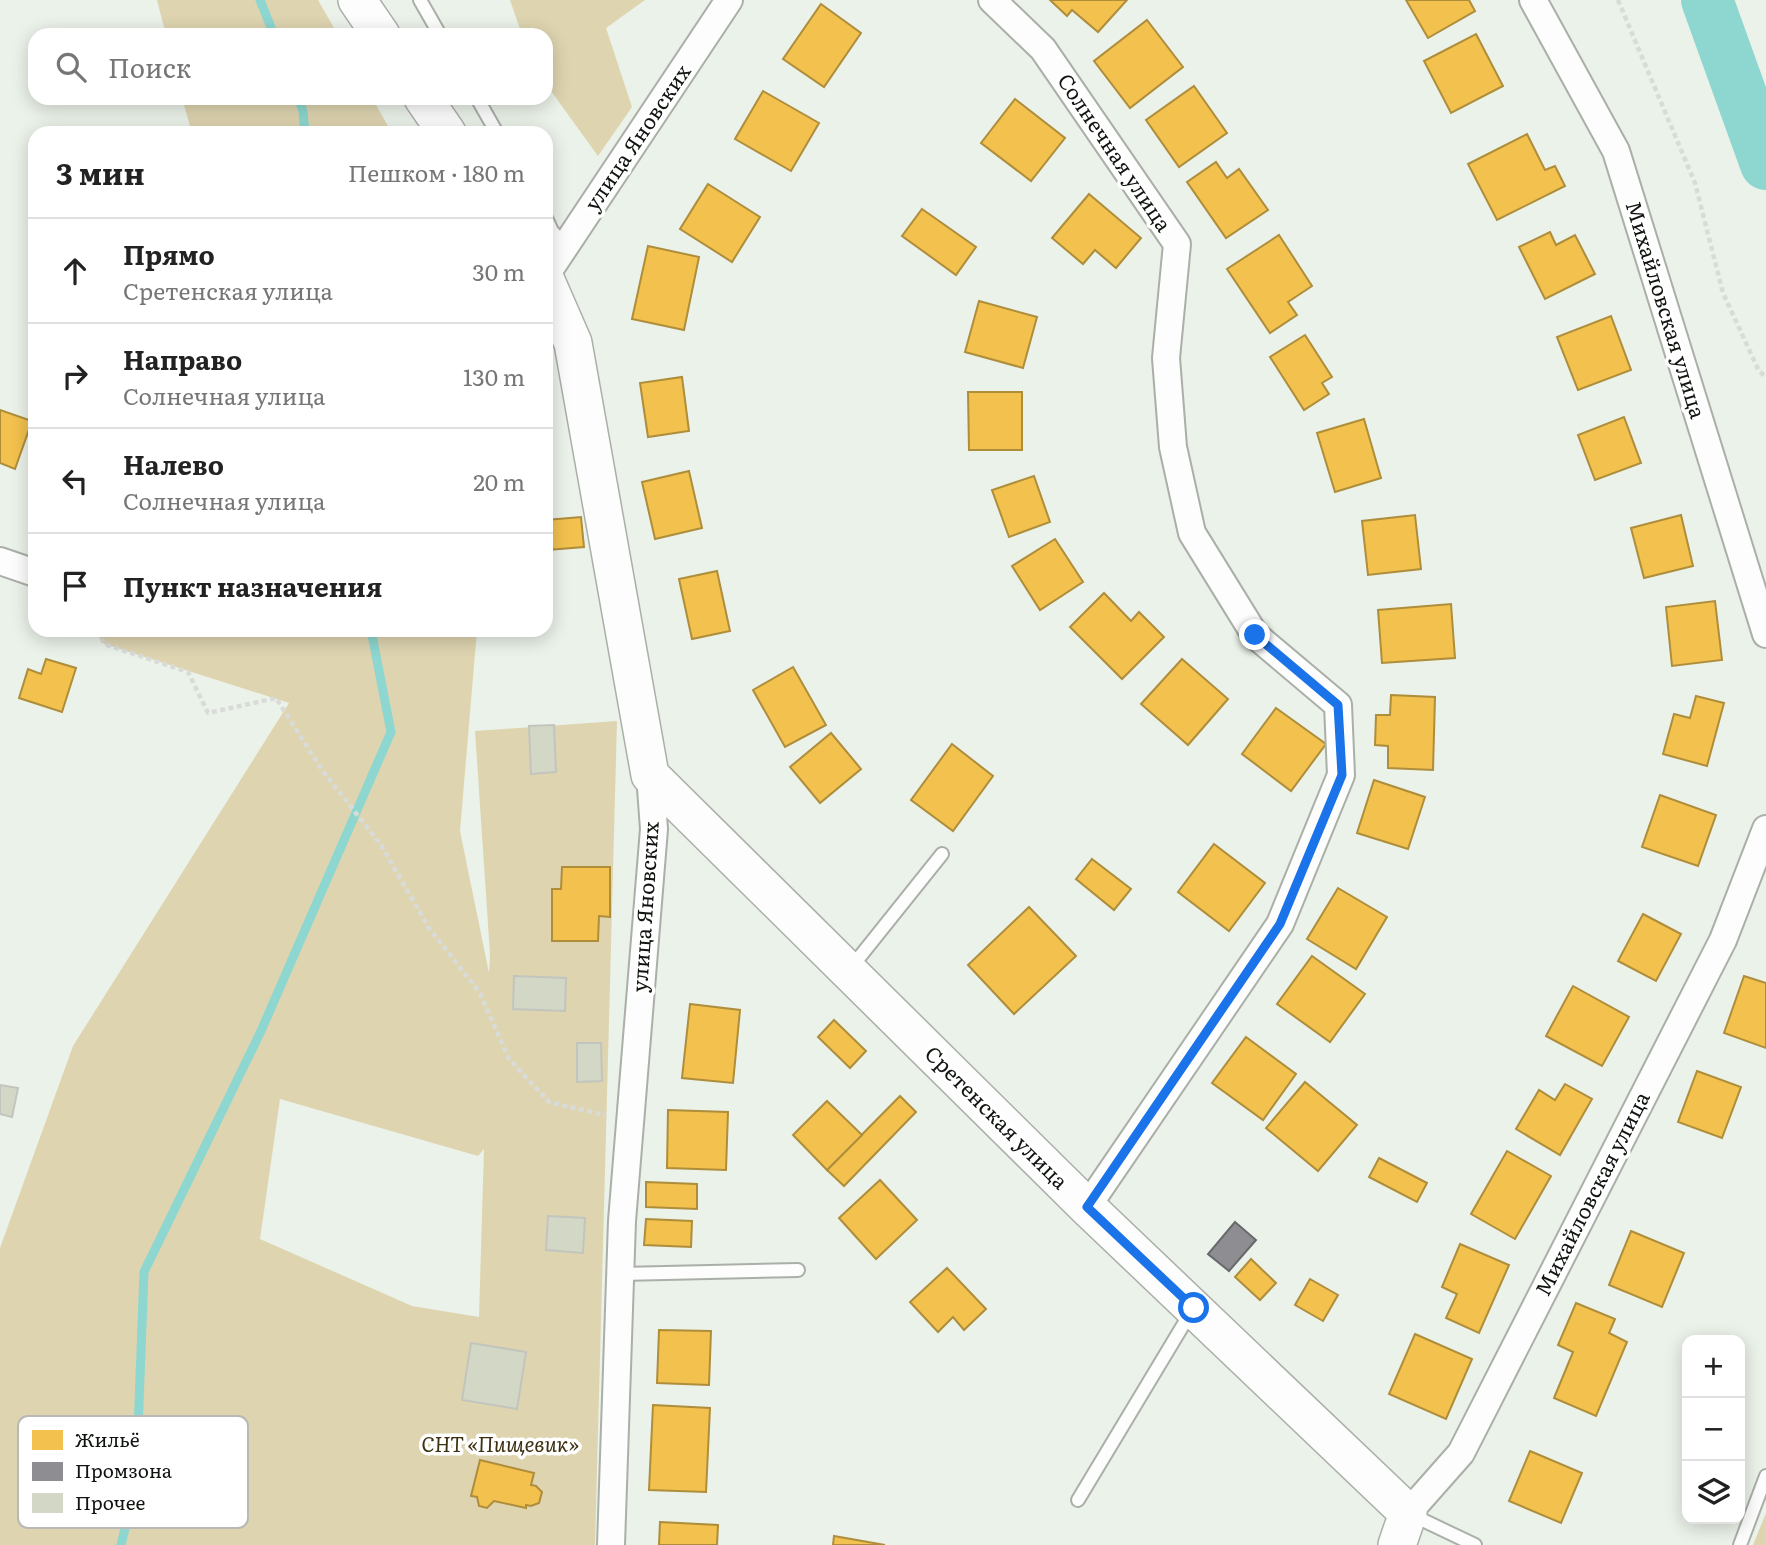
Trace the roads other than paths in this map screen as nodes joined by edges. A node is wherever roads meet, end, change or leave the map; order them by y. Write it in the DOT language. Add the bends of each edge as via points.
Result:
graph roads {
  1 [pos="357,0"];
  2 [pos="420,0"];
  3 [pos="729,0"];
  4 [pos="992,0"];
  5 [pos="1533,0"];
  6 [pos="376,28"];
  7 [pos="436,28"];
  8 [pos="428,105"];
  9 [pos="481,105"];
  10 [pos="442,126"];
  11 [pos="493,126"];
  12 [pos="553,232"];
  13 [pos="566,246"];
  14 [pos="553,265"];
  15 [pos="553,297"];
  16 [pos="0,561"];
  17 [pos="28,571"];
  18 [pos="1766,634"];
  19 [pos="650,775"];
  20 [pos="1766,829"];
  21 [pos="942,854"];
  22 [pos="848,971"];
  23 [pos="1087,1207"];
  24 [pos="798,1270"];
  25 [pos="621,1274"];
  26 [pos="1194,1308"];
  27 [pos="1766,1476"];
  28 [pos="1078,1500"];
  29 [pos="1403,1529"];
  30 [pos="611,1545"];
  31 [pos="1475,1545"];
  32 [pos="1740,1545"];
  1 -- 6 [label="street"];
  2 -- 7 [label="lane"];
  3 -- 13 [label="street, улица Яновских"];
  4 -- 23 [label="street, Солнечная улица" via="1043,49 1177,244 1166,358 1173,447 1192,533 1255,635 1338,705 1342,775 1280,924"];
  5 -- 18 [label="street, Михайловская улица" via="1616,151"];
  8 -- 10 [label="street"];
  9 -- 11 [label="lane"];
  12 -- 13 [label="lane"];
  13 -- 14 [label="street, улица Яновских"];
  15 -- 19 [label="street, улица Яновских" via="573,343"];
  16 -- 17 [label="street"];
  19 -- 22 [label="street, Сретенская улица"];
  19 -- 25 [label="street, улица Яновских" via="654,829"];
  20 -- 29 [label="street, Михайловская улица" via="1723,940 1461,1453"];
  21 -- 22 [label="lane"];
  22 -- 23 [label="street, Сретенская улица"];
  23 -- 26 [label="street, Сретенская улица"];
  24 -- 25 [label="lane"];
  25 -- 30 [label="street, улица Яновских"];
  26 -- 28 [label="lane"];
  26 -- 29 [label="street, Сретенская улица"];
  27 -- 32 [label="lane"];
  29 -- 31 [label="lane"];
}
